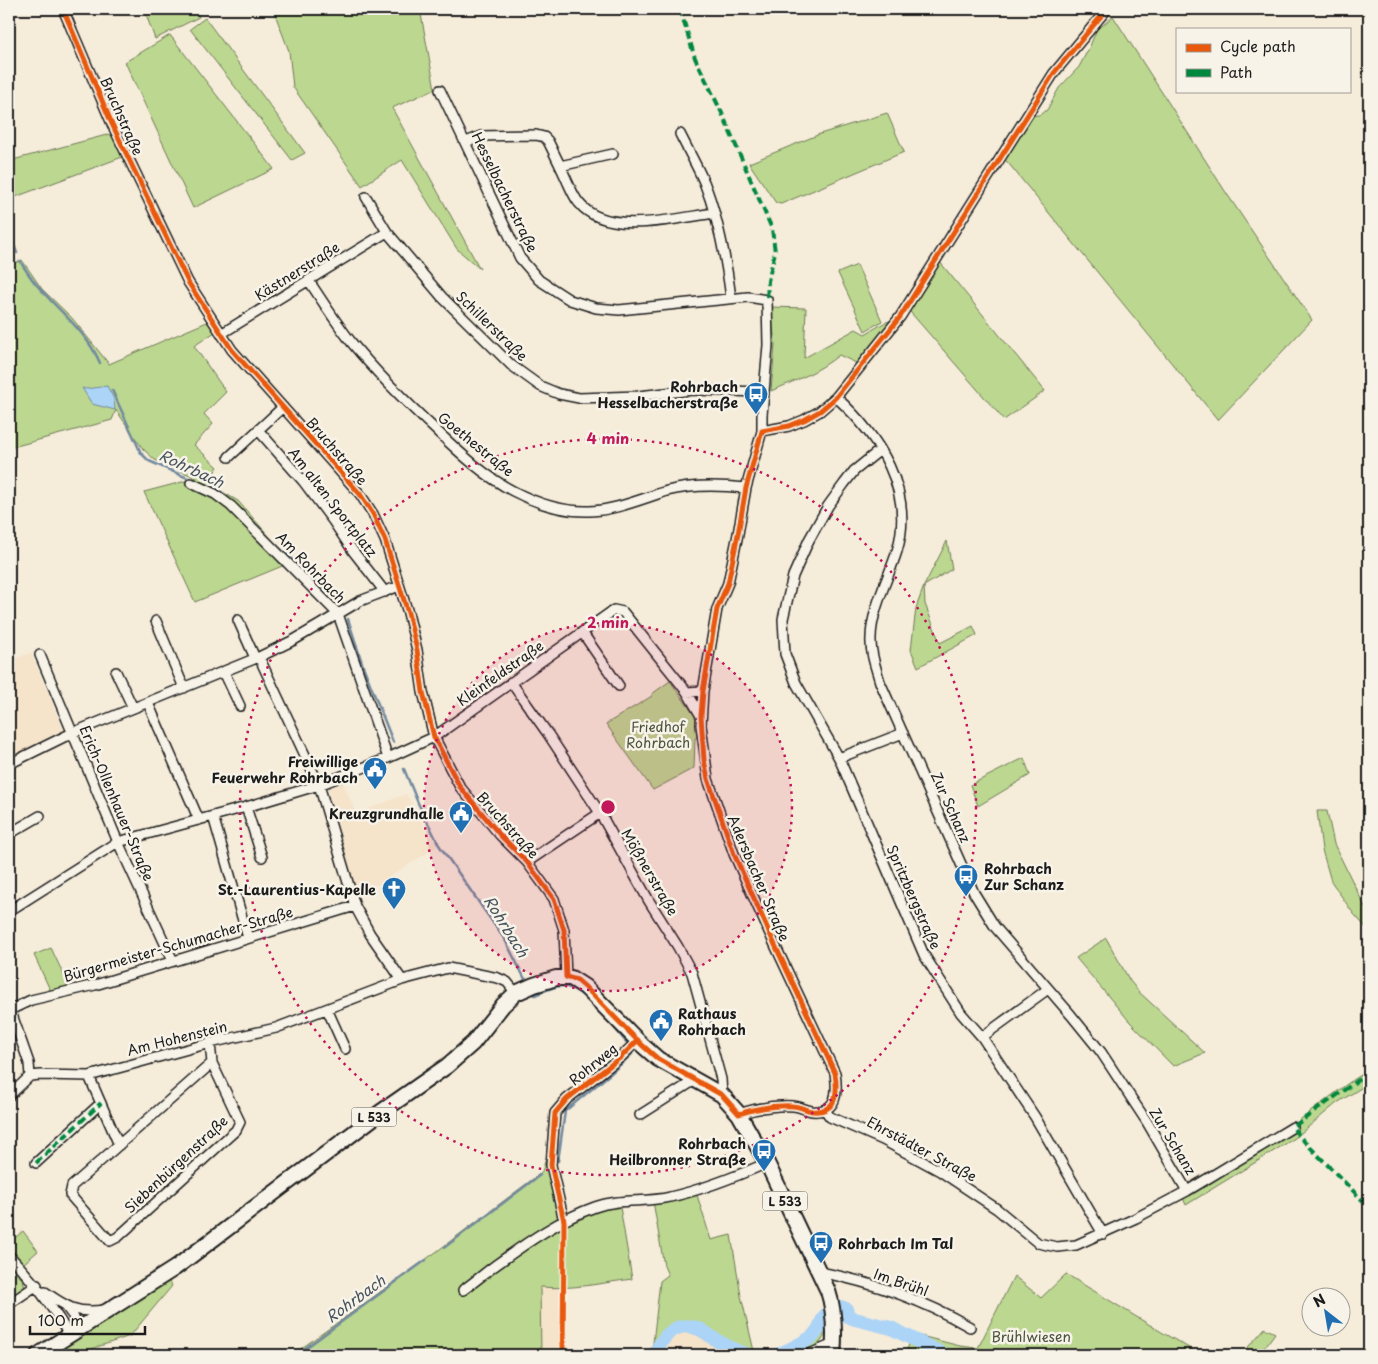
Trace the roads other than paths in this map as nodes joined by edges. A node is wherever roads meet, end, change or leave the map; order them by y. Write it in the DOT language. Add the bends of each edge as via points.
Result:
graph roads {
  1 [pos="63,9"];
  2 [pos="1107,9"];
  3 [pos="440,90"];
  4 [pos="680,134"];
  5 [pos="466,142"];
  6 [pos="613,154"];
  7 [pos="560,166"];
  8 [pos="366,197"];
  9 [pos="714,213"];
  10 [pos="387,232"];
  11 [pos="309,281"];
  12 [pos="731,298"];
  13 [pos="767,300"];
  14 [pos="221,334"];
  15 [pos="764,392"];
  16 [pos="836,397"];
  17 [pos="283,407"];
  18 [pos="258,431"];
  19 [pos="762,432"];
  20 [pos="880,450"];
  21 [pos="228,457"];
  22 [pos="192,483"];
  23 [pos="746,488"];
  24 [pos="399,586"];
  25 [pos="385,592"];
  26 [pos="338,614"];
  27 [pos="238,620"];
  28 [pos="156,621"];
  29 [pos="582,632"];
  30 [pos="40,655"];
  31 [pos="257,658"];
  32 [pos="116,672"];
  33 [pos="224,672"];
  34 [pos="511,682"];
  35 [pos="619,686"];
  36 [pos="184,688"];
  37 [pos="703,691"];
  38 [pos="687,692"];
  39 [pos="148,703"];
  40 [pos="240,706"];
  41 [pos="133,708"];
  42 [pos="701,716"];
  43 [pos="72,733"];
  44 [pos="903,733"];
  45 [pos="434,737"];
  46 [pos="388,758"];
  47 [pos="839,758"];
  48 [pos="9,764"];
  49 [pos="319,785"];
  50 [pos="246,808"];
  51 [pos="600,813"];
  52 [pos="40,816"];
  53 [pos="213,816"];
  54 [pos="199,820"];
  55 [pos="9,834"];
  56 [pos="118,842"];
  57 [pos="262,857"];
  58 [pos="527,862"];
  59 [pos="355,906"];
  60 [pos="9,911"];
  61 [pos="248,938"];
  62 [pos="173,961"];
  63 [pos="566,977"];
  64 [pos="402,980"];
  65 [pos="525,989"];
  66 [pos="1048,989"];
  67 [pos="9,1007"];
  68 [pos="327,1009"];
  69 [pos="982,1037"];
  70 [pos="638,1040"];
  71 [pos="210,1043"];
  72 [pos="345,1049"];
  73 [pos="212,1063"];
  74 [pos="30,1076"];
  75 [pos="89,1076"];
  76 [pos="695,1080"];
  77 [pos="722,1095"];
  78 [pos="9,1096"];
  79 [pos="101,1103"];
  80 [pos="825,1110"];
  81 [pos="739,1114"];
  82 [pos="640,1116"];
  83 [pos="1294,1127"];
  84 [pos="119,1145"];
  85 [pos="36,1163"];
  86 [pos="767,1163"];
  87 [pos="1187,1190"];
  88 [pos="564,1222"];
  89 [pos="1103,1234"];
  90 [pos="9,1255"];
  91 [pos="820,1272"];
  92 [pos="37,1285"];
  93 [pos="464,1290"];
  94 [pos="9,1304"];
  95 [pos="66,1307"];
  96 [pos="111,1309"];
  97 [pos="970,1327"];
  98 [pos="74,1332"];
  99 [pos="833,1350"];
  100 [pos="38,1355"];
  101 [pos="807,1355"];
  1 -- 14 [label="street, Bruchstraße" via="170,248"];
  2 -- 16 [label="street" via="1054,73 900,318"];
  3 -- 5 [label="street, Hesselbacherstraße"];
  4 -- 9 [label="street" via="704,182"];
  5 -- 7 [label="street" via="481,136 544,137"];
  5 -- 12 [label="street, Hesselbacherstraße" via="520,258 539,280 570,300 596,308 619,310"];
  6 -- 7 [label="street"];
  7 -- 9 [label="street" via="578,202 590,214 604,220 638,223"];
  8 -- 10 [label="street, Schillerstraße"];
  9 -- 12 [label="street" via="724,250"];
  10 -- 11 [label="street, Kästnerstraße"];
  10 -- 15 [label="street, Schillerstraße" via="442,297 510,365 540,386 579,398 693,390"];
  11 -- 14 [label="street, Kästnerstraße"];
  11 -- 23 [label="street, Goethestraße" via="353,344 410,405 459,452 513,491 565,510 590,511 620,506 669,490 714,485"];
  12 -- 13 [label="street, Hesselbacherstraße"];
  13 -- 15 [label="street, Adersbacher Straße"];
  14 -- 17 [label="street, Bruchstraße"];
  15 -- 19 [label="street, Adersbacher Straße"];
  16 -- 19 [label="street" via="804,420"];
  16 -- 20 [label="street, Zur Schanz" via="867,429"];
  17 -- 18 [label="street"];
  17 -- 24 [label="street, Bruchstraße" via="360,494 385,540"];
  18 -- 21 [label="street"];
  18 -- 25 [label="street, Am alten Sportplatz" via="309,489"];
  19 -- 23 [label="street, Adersbacher Straße"];
  20 -- 44 [label="street, Zur Schanz" via="891,468 901,497 902,529 870,638 880,682"];
  20 -- 47 [label="street, Spritzbergstraße" via="854,471 814,530 793,576 783,619 785,654 796,683"];
  22 -- 26 [label="street, Am Rohrbach" via="231,506"];
  23 -- 37 [label="street, Adersbacher Straße" via="728,583 717,610"];
  24 -- 25 [label="street"];
  24 -- 45 [label="street, Bruchstraße" via="417,650"];
  25 -- 26 [label="street"];
  26 -- 31 [label="street"];
  26 -- 46 [label="street, Am Rohrbach"];
  27 -- 31 [label="street"];
  28 -- 36 [label="street"];
  29 -- 34 [label="street, Kleinfeldstraße"];
  29 -- 35 [label="street"];
  29 -- 38 [label="street, Kleinfeldstraße" via="614,610 623,612"];
  30 -- 43 [label="street, Erich-Ollenhauer-Straße"];
  31 -- 33 [label="street"];
  31 -- 49 [label="street"];
  32 -- 41 [label="street"];
  33 -- 36 [label="street"];
  33 -- 40 [label="street"];
  34 -- 45 [label="street, Kleinfeldstraße"];
  34 -- 51 [label="street, Mößnerstraße"];
  36 -- 39 [label="street"];
  37 -- 38 [label="street"];
  37 -- 42 [label="street, Adersbacher Straße"];
  38 -- 42 [label="street, Kleinfeldstraße"];
  39 -- 41 [label="street"];
  39 -- 54 [label="street"];
  41 -- 43 [label="street"];
  42 -- 80 [label="street, Adersbacher Straße" via="708,779 734,854 836,1073 834,1102"];
  43 -- 48 [label="street"];
  43 -- 56 [label="street, Erich-Ollenhauer-Straße"];
  44 -- 47 [label="street"];
  44 -- 66 [label="street, Zur Schanz" via="974,893 996,927"];
  45 -- 46 [label="street, Kleinfeldstraße"];
  45 -- 58 [label="street, Bruchstraße" via="460,787"];
  46 -- 49 [label="street, Kleinfeldstraße"];
  47 -- 69 [label="street, Spritzbergstraße" via="924,955 961,1013"];
  49 -- 50 [label="street, Kleinfeldstraße"];
  49 -- 59 [label="street"];
  50 -- 53 [label="street, Kleinfeldstraße"];
  50 -- 57 [label="street"];
  51 -- 58 [label="street, Bruchstraße"];
  51 -- 77 [label="street, Mößnerstraße" via="692,973 721,1079"];
  52 -- 55 [label="street"];
  53 -- 54 [label="street, Kleinfeldstraße"];
  53 -- 61 [label="street"];
  54 -- 56 [label="street, Kleinfeldstraße"];
  56 -- 60 [label="street, Kleinfeldstraße"];
  56 -- 62 [label="street, Erich-Ollenhauer-Straße"];
  58 -- 63 [label="street, Bruchstraße" via="554,899 559,913 565,938"];
  59 -- 61 [label="street, Bürgermeister-Schumacher-Straße"];
  59 -- 64 [label="street"];
  61 -- 62 [label="street, Bürgermeister-Schumacher-Straße"];
  62 -- 67 [label="street, Bürgermeister-Schumacher-Straße"];
  63 -- 65 [label="main road, L 533"];
  63 -- 70 [label="main road, L 533" via="585,987"];
  64 -- 65 [label="street, Am Hohenstein" via="448,968 498,978"];
  64 -- 68 [label="street, Am Hohenstein"];
  65 -- 96 [label="main road, L 533" via="503,1005 459,1056 168,1272"];
  66 -- 69 [label="street"];
  66 -- 87 [label="street, Zur Schanz" via="1101,1052"];
  67 -- 74 [label="street" via="29,1063"];
  68 -- 71 [label="street, Am Hohenstein" via="276,1028"];
  68 -- 72 [label="street"];
  69 -- 89 [label="street, Spritzbergstraße" via="1035,1117"];
  70 -- 76 [label="main road, L 533" via="658,1059"];
  70 -- 88 [label="street, Rohrweg" via="567,1099 555,1113 551,1165"];
  71 -- 73 [label="street, Siebenbürgenstraße"];
  71 -- 75 [label="street, Am Hohenstein"];
  73 -- 84 [label="street"];
  73 -- 84 [label="street, Siebenbürgenstraße" via="240,1122 236,1130 110,1241 70,1195 72,1186"];
  74 -- 75 [label="street, Am Hohenstein"];
  74 -- 78 [label="street"];
  75 -- 79 [label="street"];
  76 -- 77 [label="main road, L 533"];
  76 -- 82 [label="street"];
  77 -- 81 [label="main road, L 533"];
  79 -- 84 [label="street"];
  79 -- 85 [label="street"];
  80 -- 81 [label="street" via="777,1106"];
  80 -- 89 [label="street, Ehrstädter Straße" via="830,1118 882,1140 940,1171 997,1209 1038,1243 1057,1247 1076,1245"];
  81 -- 86 [label="main road, L 533"];
  83 -- 87 [label="street, Ehrstädter Straße"];
  86 -- 88 [label="street" via="669,1198 598,1206"];
  86 -- 91 [label="main road, L 533"];
  87 -- 89 [label="street, Ehrstädter Straße"];
  88 -- 93 [label="street" via="498,1263"];
  90 -- 92 [label="street"];
  91 -- 97 [label="street, Im Brühl" via="842,1276 919,1302"];
  91 -- 99 [label="main road, L 533" via="831,1301 835,1324"];
  92 -- 94 [label="street"];
  92 -- 95 [label="street"];
  92 -- 98 [label="street"];
  95 -- 96 [label="street" via="92,1312"];
  95 -- 98 [label="street" via="73,1316"];
  96 -- 98 [label="main road, L 533"];
  98 -- 100 [label="main road, L 533"];
  99 -- 101 [label="street"];
}
